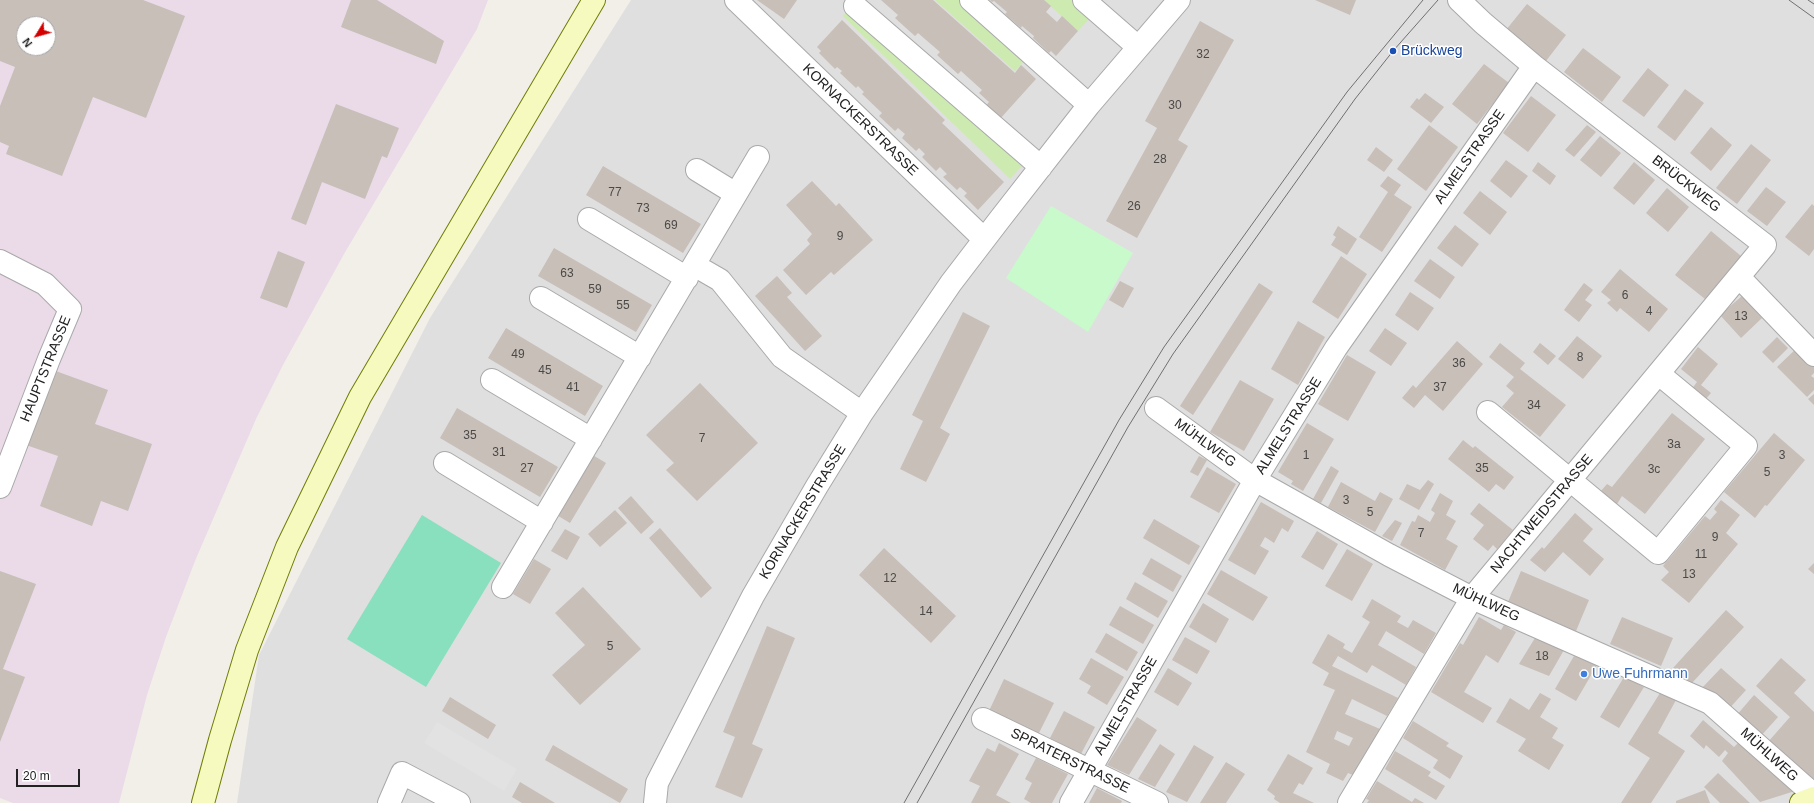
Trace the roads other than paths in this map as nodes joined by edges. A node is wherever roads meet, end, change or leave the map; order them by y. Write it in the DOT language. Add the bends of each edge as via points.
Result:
graph roads {
  1 [pos="594,0"];
  2 [pos="736,0"];
  3 [pos="971,0"];
  4 [pos="1084,0"];
  5 [pos="1179,0"];
  6 [pos="1459,0"];
  7 [pos="855,6"];
  8 [pos="1138,47"];
  9 [pos="1534,66"];
  10 [pos="1089,105"];
  11 [pos="758,157"];
  12 [pos="1041,167"];
  13 [pos="697,170"];
  14 [pos="736,194"];
  15 [pos="589,219"];
  16 [pos="984,239"];
  17 [pos="1765,245"];
  18 [pos="0,261"];
  19 [pos="690,272"];
  20 [pos="1739,277"];
  21 [pos="541,298"];
  22 [pos="1814,355"];
  23 [pos="640,357"];
  24 [pos="1659,374"];
  25 [pos="492,380"];
  26 [pos="1156,408"];
  27 [pos="1488,412"];
  28 [pos="862,413"];
  29 [pos="591,439"];
  30 [pos="445,463"];
  31 [pos="1255,480"];
  32 [pos="1570,480"];
  33 [pos="0,487"];
  34 [pos="542,522"];
  35 [pos="503,588"];
  36 [pos="1472,598"];
  37 [pos="983,719"];
  38 [pos="1090,770"];
  39 [pos="1814,797"];
  40 [pos="204,803"];
  41 [pos="390,803"];
  42 [pos="459,803"];
  43 [pos="655,803"];
  44 [pos="1071,803"];
  45 [pos="1157,803"];
  46 [pos="1349,803"];
  47 [pos="1801,803"];
  1 -- 40 [label="street" via="349,419 287,547 250,643 220,740"];
  2 -- 16 [label="street, KORNACKERSTRASSE"];
  3 -- 10 [label="street"];
  4 -- 8 [label="street"];
  5 -- 8 [label="street, KORNACKERSTRASSE"];
  6 -- 9 [label="street, BRÜCKWEG"];
  7 -- 12 [label="street"];
  8 -- 10 [label="street, KORNACKERSTRASSE"];
  9 -- 17 [label="street, BRÜCKWEG"];
  9 -- 31 [label="street, ALMELSTRASSE" via="1336,348"];
  10 -- 12 [label="street, KORNACKERSTRASSE"];
  11 -- 14 [label="street"];
  12 -- 16 [label="street, KORNACKERSTRASSE"];
  13 -- 14 [label="street"];
  14 -- 19 [label="street"];
  15 -- 19 [label="street"];
  16 -- 28 [label="street, KORNACKERSTRASSE"];
  17 -- 20 [label="street, NACHTWEIDSTRASSE"];
  18 -- 33 [label="street, HAUPTSTRASSE" via="45,284 70,309"];
  19 -- 23 [label="street"];
  19 -- 28 [label="street" via="720,280 782,357"];
  20 -- 22 [label="street"];
  20 -- 24 [label="street, NACHTWEIDSTRASSE"];
  21 -- 23 [label="street"];
  23 -- 29 [label="street"];
  24 -- 32 [label="street, NACHTWEIDSTRASSE"];
  24 -- 32 [label="street" via="1746,446 1658,553"];
  25 -- 29 [label="street"];
  26 -- 31 [label="street, MÜHLWEG"];
  27 -- 32 [label="street"];
  28 -- 43 [label="street, KORNACKERSTRASSE" via="753,596 657,783"];
  29 -- 34 [label="street"];
  30 -- 34 [label="street"];
  31 -- 36 [label="street, MÜHLWEG" via="1389,556"];
  31 -- 38 [label="street, ALMELSTRASSE"];
  32 -- 36 [label="street, NACHTWEIDSTRASSE"];
  34 -- 35 [label="street"];
  36 -- 39 [label="street, MÜHLWEG" via="1710,703"];
  36 -- 46 [label="street, NACHTWEIDSTRASSE"];
  37 -- 38 [label="street, SPRATERSTRASSE"];
  38 -- 44 [label="street, ALMELSTRASSE"];
  38 -- 45 [label="street, SPRATERSTRASSE"];
  39 -- 47 [label="street"];
  41 -- 42 [label="street" via="402,773"];
}
